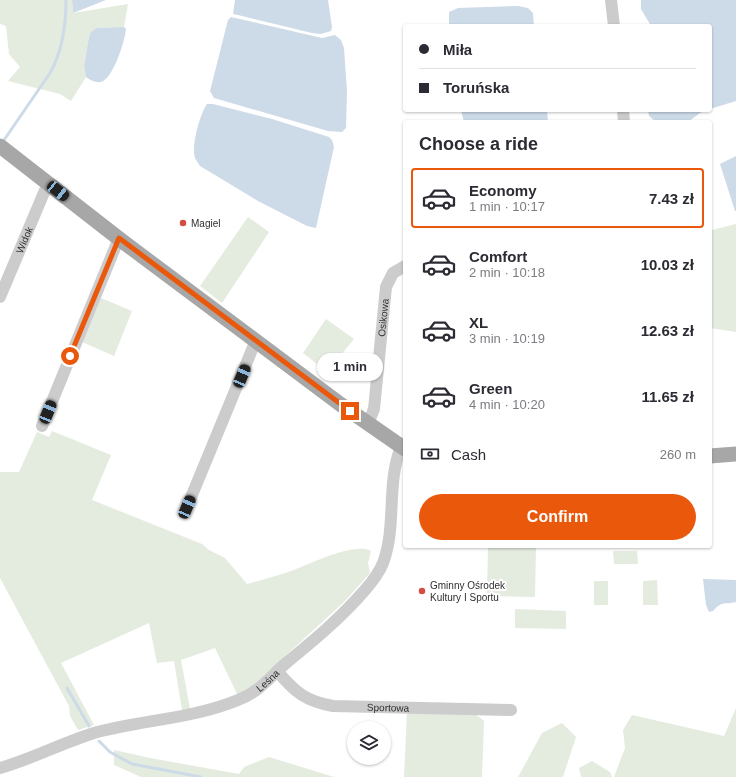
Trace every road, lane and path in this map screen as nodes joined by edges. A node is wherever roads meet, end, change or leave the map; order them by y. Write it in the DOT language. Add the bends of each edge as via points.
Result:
graph roads {
  1 [pos="611,0"];
  2 [pos="614,24"];
  3 [pos="3,148"];
  4 [pos="48,183"];
  5 [pos="119,238"];
  6 [pos="403,267"];
  7 [pos="0,297"];
  8 [pos="256,340"];
  9 [pos="368,424"];
  10 [pos="42,426"];
  11 [pos="403,448"];
  12 [pos="736,454"];
  13 [pos="712,456"];
  14 [pos="187,507"];
  15 [pos="277,672"];
  16 [pos="511,710"];
  17 [pos="0,768"];
  1 -- 2 [label="street"];
  3 -- 4 [label="main road"];
  4 -- 5 [label="main road"];
  4 -- 7 [label="street, Widok"];
  5 -- 8 [label="main road"];
  5 -- 10 [label="street"];
  6 -- 9 [label="street, Osikowa" via="393,273 386,287 374,409"];
  8 -- 9 [label="main road"];
  8 -- 14 [label="street"];
  9 -- 11 [label="main road"];
  11 -- 15 [label="street, Leśna" via="394,472 388,546 383,564 353,605"];
  12 -- 13 [label="main road"];
  15 -- 16 [label="street, Sportowa" via="295,691 320,704"];
  15 -- 17 [label="street, Leśna" via="260,688 239,700 209,710 94,733"];
}
